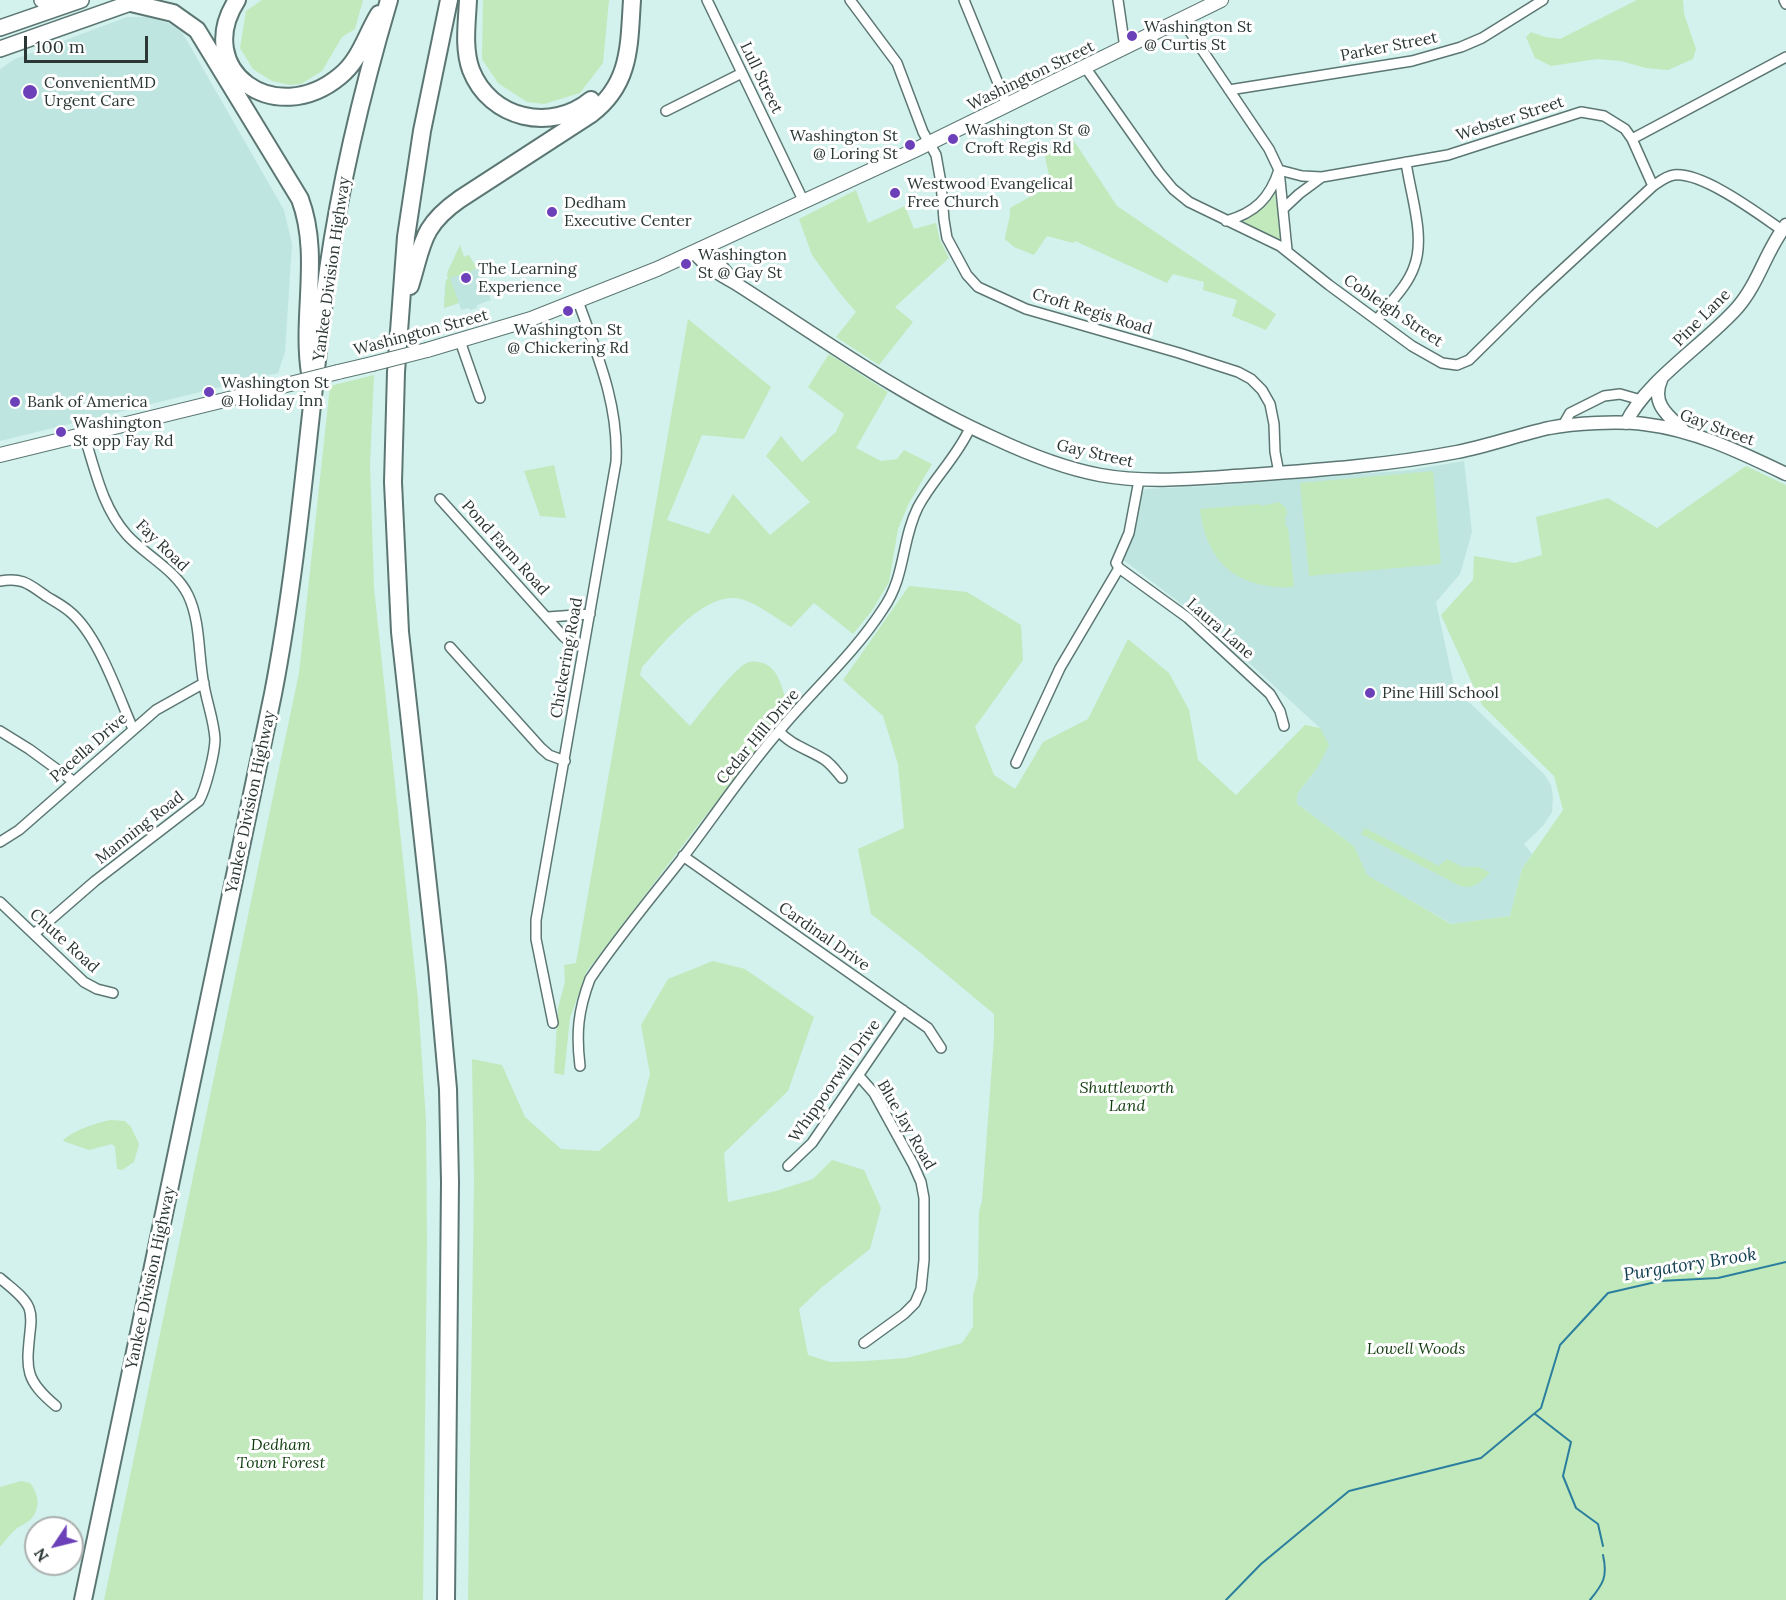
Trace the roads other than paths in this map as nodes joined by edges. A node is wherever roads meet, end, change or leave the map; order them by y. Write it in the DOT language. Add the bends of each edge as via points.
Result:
graph roads {
  1 [pos="42,0"];
  2 [pos="76,0"];
  3 [pos="81,0"];
  4 [pos="237,0"];
  5 [pos="388,0"];
  6 [pos="449,0"];
  7 [pos="468,0"];
  8 [pos="621,0"];
  9 [pos="632,0"];
  10 [pos="706,0"];
  11 [pos="850,0"];
  12 [pos="964,0"];
  13 [pos="1118,0"];
  14 [pos="1221,0"];
  15 [pos="1543,0"];
  16 [pos="135,2"];
  17 [pos="1182,20"];
  18 [pos="0,28"];
  19 [pos="20,42"];
  20 [pos="1125,48"];
  21 [pos="0,49"];
  22 [pos="1786,57"];
  23 [pos="0,58"];
  24 [pos="1085,67"];
  25 [pos="742,73"];
  26 [pos="1229,90"];
  27 [pos="1007,105"];
  28 [pos="666,111"];
  29 [pos="1632,139"];
  30 [pos="930,143"];
  31 [pos="1406,162"];
  32 [pos="1279,170"];
  33 [pos="1322,177"];
  34 [pos="1653,186"];
  35 [pos="804,202"];
  36 [pos="1283,209"];
  37 [pos="1226,221"];
  38 [pos="1784,227"];
  39 [pos="699,250"];
  40 [pos="1287,250"];
  41 [pos="578,301"];
  42 [pos="399,318"];
  43 [pos="1377,320"];
  44 [pos="460,340"];
  45 [pos="1661,379"];
  46 [pos="314,394"];
  47 [pos="480,398"];
  48 [pos="1641,400"];
  49 [pos="1626,423"];
  50 [pos="1562,427"];
  51 [pos="970,428"];
  52 [pos="1684,431"];
  53 [pos="84,435"];
  54 [pos="0,455"];
  55 [pos="1279,473"];
  56 [pos="1786,474"];
  57 [pos="1139,480"];
  58 [pos="440,499"];
  59 [pos="1119,568"];
  60 [pos="0,580"];
  61 [pos="590,614"];
  62 [pos="548,617"];
  63 [pos="450,647"];
  64 [pos="583,647"];
  65 [pos="204,684"];
  66 [pos="1284,726"];
  67 [pos="133,729"];
  68 [pos="0,730"];
  69 [pos="779,731"];
  70 [pos="565,761"];
  71 [pos="1016,763"];
  72 [pos="842,778"];
  73 [pos="73,781"];
  74 [pos="0,842"];
  75 [pos="683,856"];
  76 [pos="0,902"];
  77 [pos="34,934"];
  78 [pos="113,993"];
  79 [pos="903,1010"];
  80 [pos="553,1023"];
  81 [pos="941,1048"];
  82 [pos="580,1066"];
  83 [pos="859,1076"];
  84 [pos="788,1166"];
  85 [pos="0,1278"];
  86 [pos="864,1343"];
  87 [pos="56,1406"];
  88 [pos="83,1600"];
  89 [pos="446,1600"];
  1 -- 2 [label="highway"];
  3 -- 18 [label="highway"];
  4 -- 5 [label="highway" via="225,35 229,60 251,88 284,98 308,94 341,76 360,52"];
  5 -- 46 [label="highway, Yankee Division Highway" via="342,194 328,269"];
  6 -- 42 [label="highway" via="417,160"];
  7 -- 8 [label="highway" via="467,54 481,87 508,111 543,119 576,111 607,83 617,55"];
  9 -- 42 [label="highway" via="626,62 614,92 601,107 443,212 421,244"];
  10 -- 25 [label="street, Lull Street"];
  11 -- 30 [label="street, Croft Regis Road" via="897,63"];
  12 -- 27 [label="street"];
  13 -- 20 [label="street"];
  14 -- 17 [label="main road, Washington Street"];
  15 -- 26 [label="street, Parker Street" via="1461,47 1412,61"];
  16 -- 19 [label="highway"];
  16 -- 46 [label="highway" via="173,13 197,30 300,199 309,239 306,348"];
  17 -- 20 [label="main road, Washington Street"];
  17 -- 26 [label="street"];
  19 -- 21 [label="highway"];
  19 -- 23 [label="highway"];
  20 -- 24 [label="main road, Washington Street"];
  22 -- 29 [label="street"];
  24 -- 27 [label="main road, Washington Street"];
  24 -- 37 [label="street, Cobleigh Street" via="1173,189 1188,202"];
  25 -- 28 [label="street"];
  25 -- 35 [label="street, Lull Street"];
  26 -- 32 [label="street" via="1274,155"];
  27 -- 30 [label="main road, Washington Street"];
  29 -- 31 [label="street, Webster Street" via="1625,129 1604,116 1581,112 1448,155"];
  29 -- 34 [label="street"];
  30 -- 35 [label="main road, Washington Street"];
  30 -- 55 [label="street, Croft Regis Road" via="936,155 948,238 967,275 978,287 1026,309 1179,353 1251,380 1270,404"];
  31 -- 33 [label="street, Webster Street"];
  31 -- 43 [label="street" via="1416,215 1415,266"];
  32 -- 33 [label="street, Webster Street"];
  32 -- 36 [label="street"];
  32 -- 37 [label="street" via="1262,204 1242,217"];
  33 -- 36 [label="street, Webster Street"];
  34 -- 38 [label="street" via="1674,175 1699,179"];
  34 -- 43 [label="street, Cobleigh Street" via="1469,360 1457,365 1442,363"];
  35 -- 39 [label="main road, Washington Street"];
  36 -- 40 [label="street"];
  37 -- 40 [label="street, Cobleigh Street"];
  38 -- 45 [label="street, Pine Lane" via="1738,307"];
  39 -- 41 [label="main road, Washington Street"];
  39 -- 51 [label="street, Gay Street" via="704,264 716,273 885,380"];
  40 -- 43 [label="street, Cobleigh Street"];
  41 -- 44 [label="main road, Washington Street"];
  41 -- 61 [label="street, Chickering Road" via="606,379 616,430 616,462"];
  42 -- 89 [label="highway" via="393,434 396,573 441,998 449,1121"];
  44 -- 47 [label="street"];
  44 -- 53 [label="main road, Washington Street, bridge"];
  45 -- 48 [label="street, Pine Lane"];
  45 -- 52 [label="street" via="1659,403"];
  46 -- 88 [label="highway, Yankee Division Highway" via="293,573 273,694"];
  48 -- 49 [label="street, Pine Lane"];
  48 -- 50 [label="street" via="1628,395 1604,396 1570,413"];
  49 -- 50 [label="street, Gay Street"];
  49 -- 52 [label="street, Gay Street"];
  50 -- 55 [label="street, Gay Street" via="1413,459"];
  51 -- 57 [label="street, Gay Street" via="1068,468"];
  51 -- 69 [label="street, Cedar Hill Drive" via="918,506 900,576 883,611 836,670"];
  52 -- 56 [label="street, Gay Street"];
  53 -- 54 [label="main road, Washington Street"];
  53 -- 65 [label="street, Fay Road" via="112,514 139,548 188,595 195,616"];
  55 -- 57 [label="street, Gay Street"];
  57 -- 59 [label="street" via="1129,533 1117,557"];
  58 -- 62 [label="street, Pond Farm Road"];
  59 -- 66 [label="street, Laura Lane" via="1188,618 1270,694"];
  59 -- 71 [label="street" via="1060,668"];
  60 -- 67 [label="street" via="26,582 71,612 99,652"];
  61 -- 62 [label="street, Pond Farm Road"];
  61 -- 64 [label="street, Chickering Road"];
  62 -- 64 [label="street, Pond Farm Road" via="570,642"];
  63 -- 70 [label="street" via="541,748"];
  64 -- 70 [label="street, Chickering Road"];
  65 -- 67 [label="street, Pacella Drive" via="156,710"];
  65 -- 77 [label="street, Manning Road" via="215,741 199,801"];
  67 -- 73 [label="street, Pacella Drive"];
  68 -- 73 [label="street"];
  69 -- 72 [label="street" via="824,759"];
  69 -- 75 [label="street, Cedar Hill Drive"];
  70 -- 80 [label="street, Chickering Road" via="536,920 536,939"];
  73 -- 74 [label="street, Pacella Drive"];
  75 -- 79 [label="street, Cardinal Drive"];
  75 -- 82 [label="street, Cedar Hill Drive" via="590,979 578,1022"];
  76 -- 77 [label="street, Chute Road"];
  77 -- 78 [label="street, Chute Road" via="84,982"];
  79 -- 81 [label="street, Cardinal Drive" via="928,1028"];
  79 -- 83 [label="street, Whippoorwill Drive"];
  83 -- 84 [label="street, Whippoorwill Drive" via="812,1143"];
  83 -- 86 [label="street, Blue Jay Road" via="874,1094 913,1164 924,1198 921,1289 904,1314"];
  85 -- 87 [label="street" via="29,1307 29,1375"];
}
